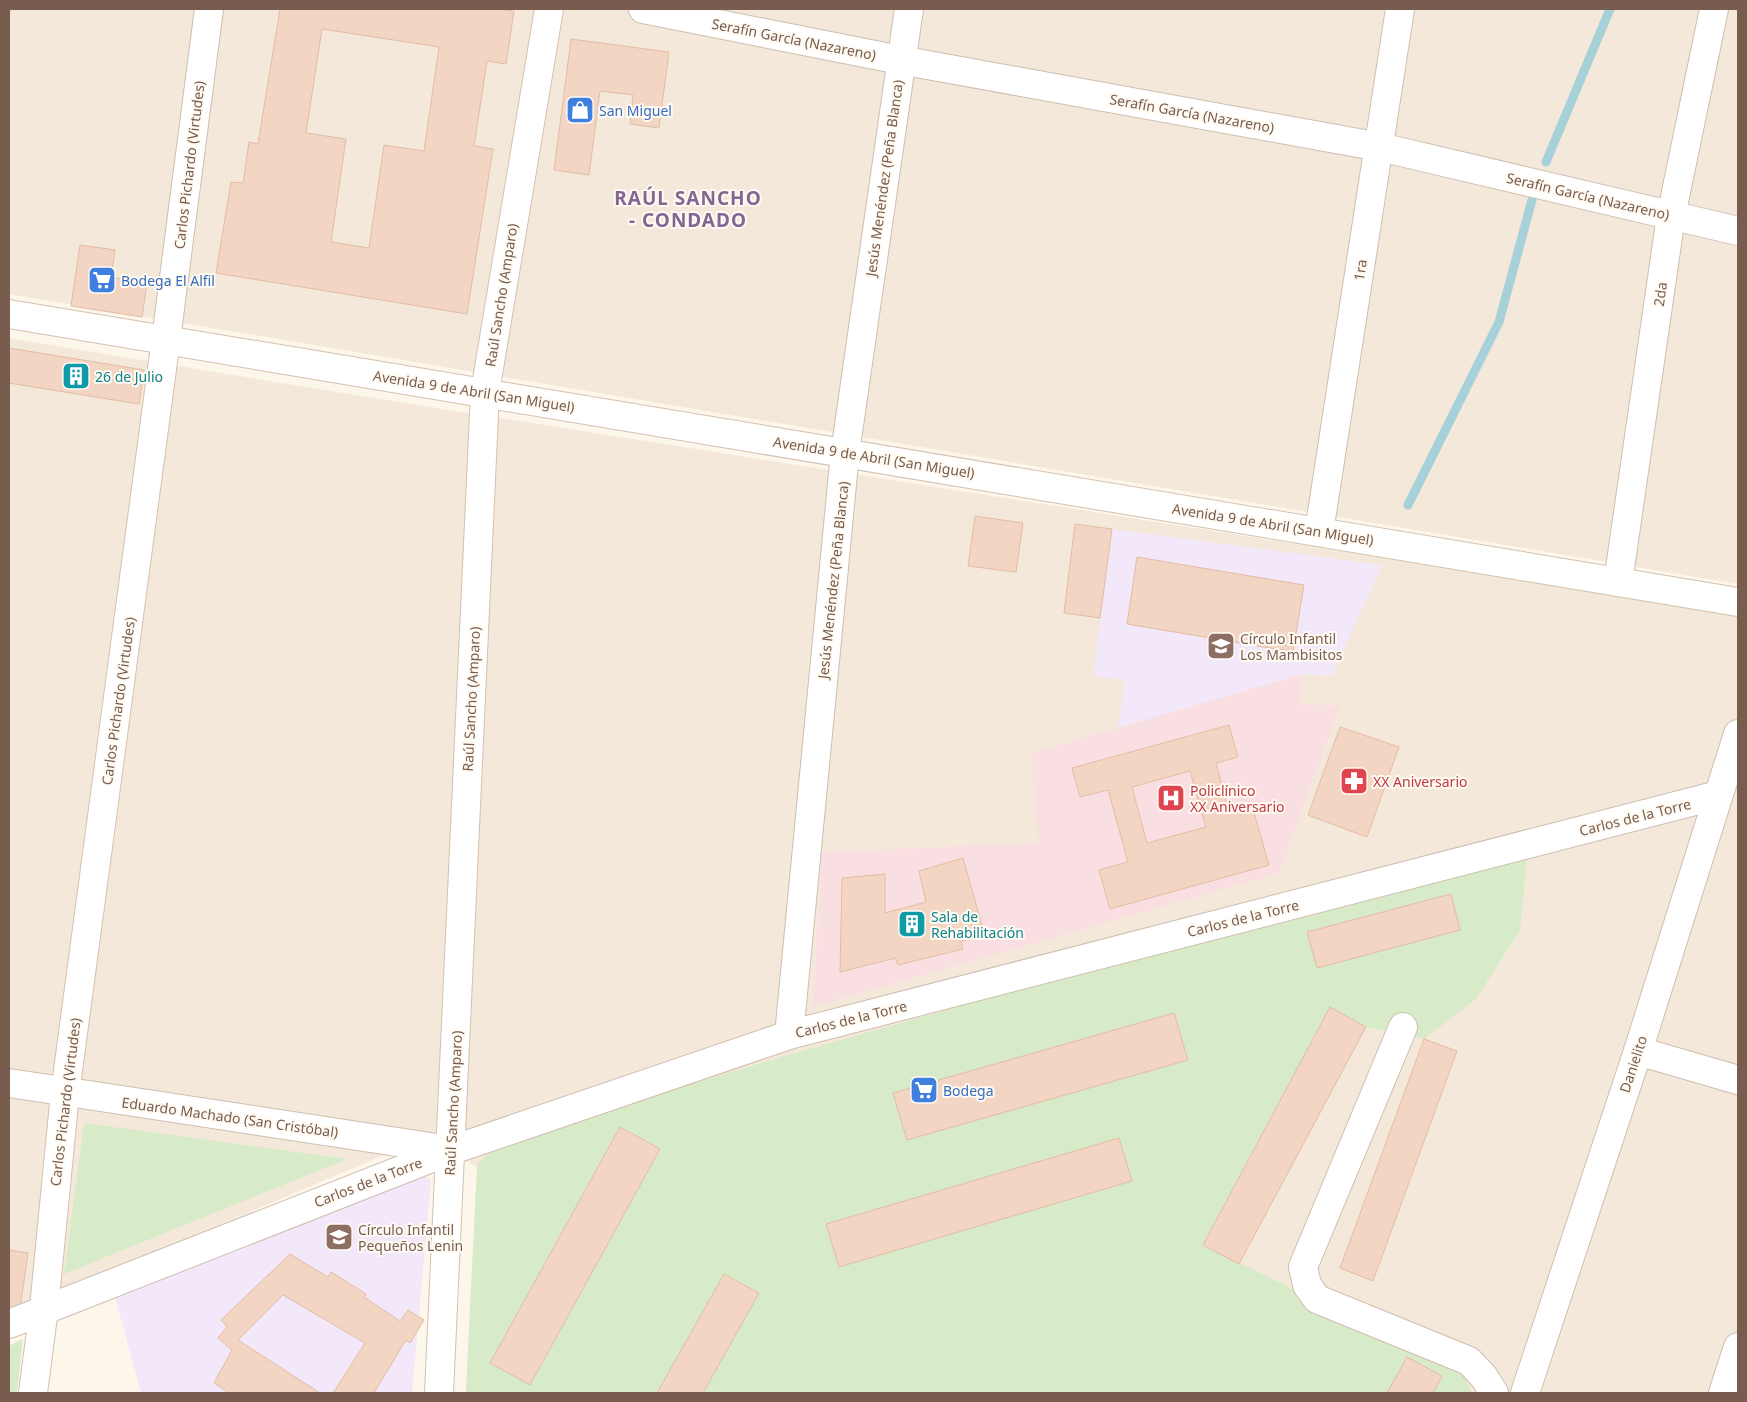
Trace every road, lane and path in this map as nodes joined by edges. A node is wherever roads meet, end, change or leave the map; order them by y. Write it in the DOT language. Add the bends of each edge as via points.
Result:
graph roads {
  1 [pos="209,9"];
  2 [pos="549,9"];
  3 [pos="643,9"];
  4 [pos="909,9"];
  5 [pos="1400,9"];
  6 [pos="1714,9"];
  7 [pos="900,60"];
  8 [pos="1380,147"];
  9 [pos="1672,216"];
  10 [pos="1738,230"];
  11 [pos="9,314"];
  12 [pos="166,340"];
  13 [pos="485,392"];
  14 [pos="845,453"];
  15 [pos="1319,532"];
  16 [pos="1618,582"];
  17 [pos="1738,602"];
  18 [pos="1738,734"];
  19 [pos="1718,795"];
  20 [pos="1403,1027"];
  21 [pos="789,1034"];
  22 [pos="1638,1051"];
  23 [pos="1738,1080"];
  24 [pos="9,1083"];
  25 [pos="65,1093"];
  26 [pos="452,1150"];
  27 [pos="44,1308"];
  28 [pos="9,1324"];
  29 [pos="1738,1347"];
  30 [pos="33,1393"];
  31 [pos="439,1393"];
  32 [pos="1494,1393"];
  33 [pos="1525,1393"];
  34 [pos="1723,1393"];
  1 -- 12 [label="street, Carlos Pichardo (Virtudes)"];
  2 -- 13 [label="street, Raúl Sancho (Amparo)"];
  3 -- 7 [label="street, Serafín García (Nazareno)"];
  4 -- 7 [label="street, Jesús Menéndez (Peña Blanca)"];
  5 -- 8 [label="street, 1ra"];
  6 -- 9 [label="street, 2da"];
  7 -- 8 [label="street, Serafín García (Nazareno)"];
  7 -- 14 [label="street, Jesús Menéndez (Peña Blanca)"];
  8 -- 9 [label="street, Serafín García (Nazareno)"];
  8 -- 15 [label="street, 1ra"];
  9 -- 10 [label="street, Serafín García (Nazareno)"];
  9 -- 16 [label="street, 2da"];
  11 -- 12 [label="street, Avenida 9 de Abril (San Miguel)"];
  12 -- 13 [label="street, Avenida 9 de Abril (San Miguel)"];
  12 -- 25 [label="street, Carlos Pichardo (Virtudes)"];
  13 -- 14 [label="street, Avenida 9 de Abril (San Miguel)"];
  13 -- 26 [label="street, Raúl Sancho (Amparo)"];
  14 -- 15 [label="street, Avenida 9 de Abril (San Miguel)"];
  14 -- 21 [label="street, Jesús Menéndez (Peña Blanca)"];
  15 -- 16 [label="street, Avenida 9 de Abril (San Miguel)"];
  16 -- 17 [label="street, Avenida 9 de Abril (San Miguel)"];
  18 -- 19 [label="street, Danielito"];
  19 -- 21 [label="street, Carlos de la Torre"];
  19 -- 22 [label="street, Danielito"];
  20 -- 32 [label="street" via="1303,1267 1307,1285 1317,1299 1469,1361"];
  21 -- 26 [label="street, Carlos de la Torre"];
  22 -- 23 [label="street"];
  22 -- 33 [label="street, Danielito"];
  24 -- 25 [label="street, Eduardo Machado (San Cristóbal)"];
  25 -- 26 [label="street, Eduardo Machado (San Cristóbal)"];
  25 -- 27 [label="street, Carlos Pichardo (Virtudes)"];
  26 -- 27 [label="street, Carlos de la Torre"];
  26 -- 31 [label="street, Raúl Sancho (Amparo)"];
  27 -- 28 [label="street, Carlos de la Torre"];
  27 -- 30 [label="street, Carlos Pichardo (Virtudes)"];
  29 -- 34 [label="street"];
}
